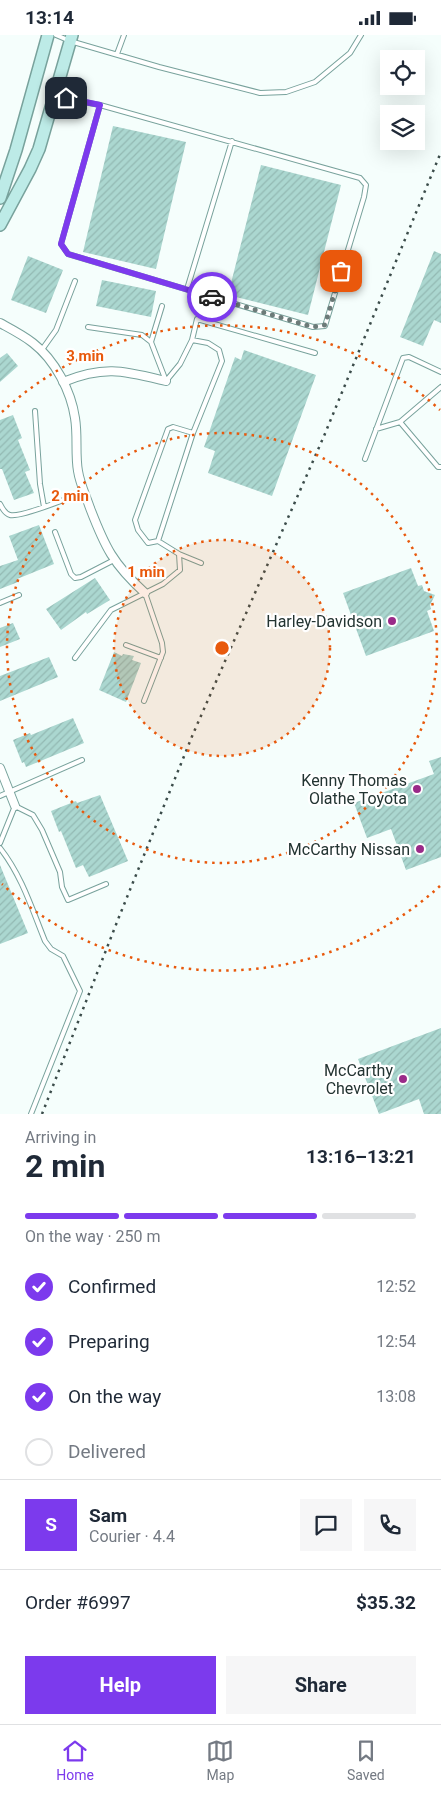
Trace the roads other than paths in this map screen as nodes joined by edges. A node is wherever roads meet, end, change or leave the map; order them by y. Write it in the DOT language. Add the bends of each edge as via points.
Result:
graph roads {
  1 [pos="48,35"];
  2 [pos="56,35"];
  3 [pos="124,35"];
  4 [pos="360,35"];
  5 [pos="71,38"];
  6 [pos="117,54"];
  7 [pos="54,97"];
  8 [pos="100,105"];
  9 [pos="232,141"];
  10 [pos="0,198"];
  11 [pos="1,219"];
  12 [pos="75,281"];
  13 [pos="187,289"];
  14 [pos="162,306"];
  15 [pos="0,323"];
  16 [pos="88,327"];
  17 [pos="192,340"];
  18 [pos="151,341"];
  19 [pos="41,351"];
  20 [pos="315,353"];
  21 [pos="441,372"];
  22 [pos="166,381"];
  23 [pos="63,382"];
  24 [pos="441,387"];
  25 [pos="35,411"];
  26 [pos="400,422"];
  27 [pos="376,429"];
  28 [pos="193,433"];
  29 [pos="365,459"];
  30 [pos="441,467"];
  31 [pos="84,492"];
  32 [pos="0,504"];
  33 [pos="44,507"];
  34 [pos="55,531"];
  35 [pos="158,541"];
  36 [pos="179,554"];
  37 [pos="114,560"];
  38 [pos="201,563"];
  39 [pos="145,593"];
  40 [pos="19,595"];
  41 [pos="0,603"];
  42 [pos="126,645"];
  43 [pos="75,658"];
  44 [pos="161,658"];
  45 [pos="144,701"];
  46 [pos="82,760"];
  47 [pos="0,768"];
  48 [pos="10,793"];
  49 [pos="0,796"];
  50 [pos="15,806"];
  51 [pos="0,843"];
  52 [pos="0,848"];
  53 [pos="106,884"];
  54 [pos="31,1114"];
  1 -- 10 [label="main road"];
  2 -- 5 [label="lane"];
  3 -- 6 [label="lane"];
  4 -- 6 [label="lane" via="350,53 315,82 286,91 260,93"];
  5 -- 6 [label="lane"];
  5 -- 7 [label="main road"];
  7 -- 8 [label="lane"];
  7 -- 11 [label="main road" via="36,156"];
  8 -- 9 [label="lane"];
  8 -- 13 [label="lane" via="61,244 68,254"];
  9 -- 13 [label="lane"];
  9 -- 13 [label="lane" via="360,178 366,185 325,325 313,327"];
  12 -- 19 [label="lane" via="56,330"];
  14 -- 18 [label="lane"];
  15 -- 19 [label="street"];
  16 -- 18 [label="lane" via="142,335"];
  17 -- 20 [label="lane" via="197,319"];
  17 -- 22 [label="lane" via="180,364"];
  17 -- 28 [label="lane" via="208,343 219,350 222,361"];
  18 -- 22 [label="lane"];
  19 -- 23 [label="street"];
  21 -- 27 [label="lane" via="409,357 403,358"];
  22 -- 23 [label="street" via="128,372 102,371 89,372"];
  23 -- 31 [label="street" via="76,418 76,458"];
  24 -- 26 [label="lane"];
  25 -- 33 [label="lane"];
  26 -- 27 [label="lane"];
  26 -- 30 [label="lane"];
  27 -- 29 [label="lane"];
  28 -- 35 [label="lane"];
  28 -- 35 [label="lane" via="173,427 168,429 135,520 148,543"];
  31 -- 33 [label="lane"];
  31 -- 37 [label="street"];
  32 -- 33 [label="lane" via="11,516"];
  34 -- 37 [label="lane" via="75,578"];
  35 -- 36 [label="lane"];
  36 -- 38 [label="lane"];
  36 -- 39 [label="lane" via="180,570"];
  37 -- 39 [label="street"];
  39 -- 43 [label="lane" via="111,610"];
  39 -- 44 [label="lane" via="162,643"];
  40 -- 41 [label="lane"];
  42 -- 44 [label="lane"];
  44 -- 45 [label="lane"];
  46 -- 48 [label="lane"];
  47 -- 48 [label="street"];
  48 -- 49 [label="lane"];
  48 -- 50 [label="street"];
  50 -- 51 [label="lane"];
  50 -- 53 [label="lane" via="33,815 42,829 68,900"];
  52 -- 54 [label="lane" via="22,881 45,941 63,956 80,991"];
}
